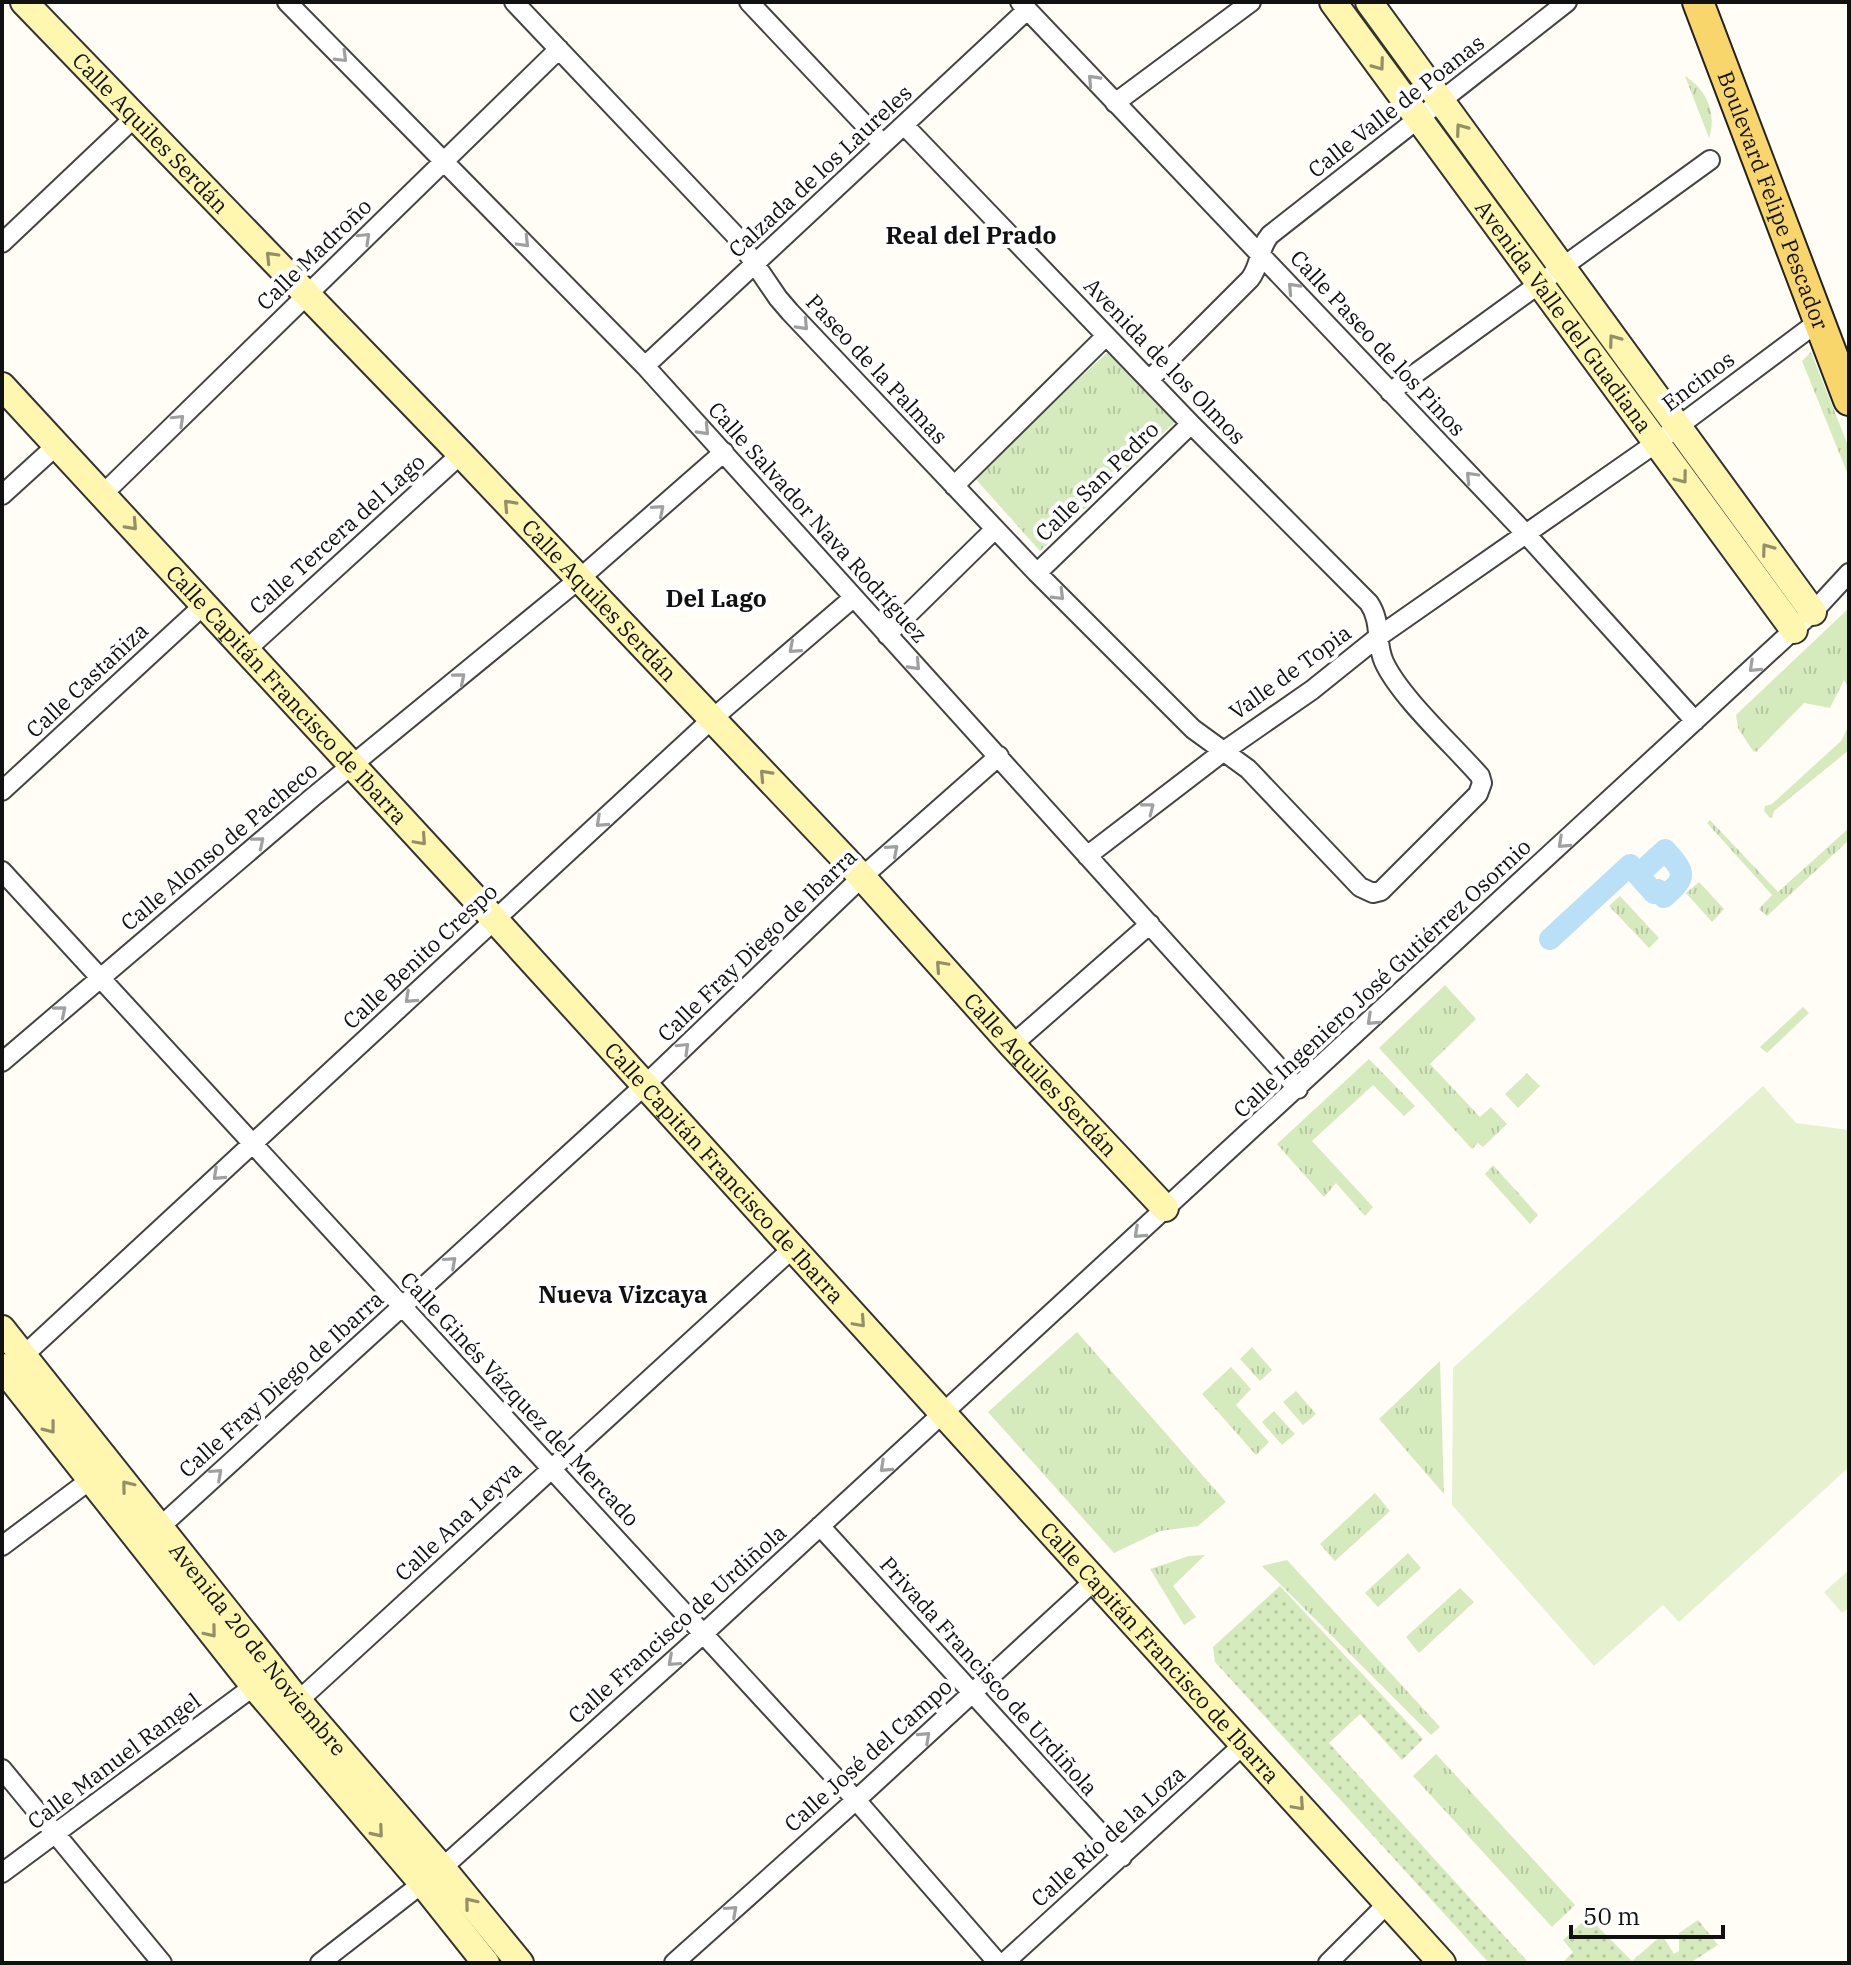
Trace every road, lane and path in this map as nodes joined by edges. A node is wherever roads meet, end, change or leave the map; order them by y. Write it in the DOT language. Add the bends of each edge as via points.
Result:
graph roads {
  1 [pos="24,2"];
  2 [pos="287,2"];
  3 [pos="514,2"];
  4 [pos="749,2"];
  5 [pos="1251,2"];
  6 [pos="1333,2"];
  7 [pos="1369,2"];
  8 [pos="1567,2"];
  9 [pos="1698,2"];
  10 [pos="1024,6"];
  11 [pos="559,49"];
  12 [pos="1441,101"];
  13 [pos="1115,103"];
  14 [pos="135,117"];
  15 [pos="1418,119"];
  16 [pos="904,125"];
  17 [pos="883,144"];
  18 [pos="444,160"];
  19 [pos="1710,160"];
  20 [pos="2,243"];
  21 [pos="1260,253"];
  22 [pos="756,264"];
  23 [pos="1561,267"];
  24 [pos="1538,284"];
  25 [pos="307,294"];
  26 [pos="1819,321"];
  27 [pos="1106,336"];
  28 [pos="645,366"];
  29 [pos="1149,380"];
  30 [pos="2,386"];
  31 [pos="1390,392"];
  32 [pos="1849,400"];
  33 [pos="1191,424"];
  34 [pos="1678,426"];
  35 [pos="1656,443"];
  36 [pos="57,445"];
  37 [pos="724,452"];
  38 [pos="461,454"];
  39 [pos="954,486"];
  40 [pos="103,494"];
  41 [pos="2,495"];
  42 [pos="995,529"];
  43 [pos="1525,533"];
  44 [pos="1037,573"];
  45 [pos="1849,573"];
  46 [pos="578,580"];
  47 [pos="853,598"];
  48 [pos="205,604"];
  49 [pos="1804,621"];
  50 [pos="887,635"];
  51 [pos="1378,637"];
  52 [pos="246,650"];
  53 [pos="712,719"];
  54 [pos="1695,721"];
  55 [pos="1224,751"];
  56 [pos="999,756"];
  57 [pos="353,765"];
  58 [pos="2,791"];
  59 [pos="1087,856"];
  60 [pos="2,871"];
  61 [pos="862,877"];
  62 [pos="495,920"];
  63 [pos="1150,924"];
  64 [pos="101,977"];
  65 [pos="1012,1045"];
  66 [pos="2,1062"];
  67 [pos="645,1085"];
  68 [pos="1298,1089"];
  69 [pos="253,1143"];
  70 [pos="1165,1208"];
  71 [pos="793,1248"];
  72 [pos="403,1306"];
  73 [pos="2,1329"];
  74 [pos="13,1361"];
  75 [pos="943,1414"];
  76 [pos="552,1469"];
  77 [pos="90,1480"];
  78 [pos="820,1526"];
  79 [pos="160,1527"];
  80 [pos="2,1546"];
  81 [pos="1094,1581"];
  82 [pos="703,1634"];
  83 [pos="254,1686"];
  84 [pos="972,1693"];
  85 [pos="298,1701"];
  86 [pos="1244,1744"];
  87 [pos="2,1769"];
  88 [pos="856,1800"];
  89 [pos="55,1834"];
  90 [pos="1122,1857"];
  91 [pos="2,1873"];
  92 [pos="433,1876"];
  93 [pos="1388,1903"];
  94 [pos="162,1963"];
  95 [pos="320,1963"];
  96 [pos="486,1963"];
  97 [pos="520,1963"];
  98 [pos="674,1963"];
  99 [pos="1001,1963"];
  100 [pos="1328,1963"];
  101 [pos="1442,1963"];
  1 -- 14 [label="street, Calle Aquiles Serdán"];
  2 -- 18 [label="street, Calle Salvador Nava Rodríguez, one-way"];
  3 -- 11 [label="street, Paseo de la Palmas"];
  4 -- 17 [label="street"];
  5 -- 13 [label="street"];
  6 -- 15 [label="street, Avenida Valle del Guadiana, one-way"];
  7 -- 12 [label="street, Avenida Valle del Guadiana"];
  8 -- 12 [label="street, Calle Valle de Poanas"];
  9 -- 26 [label="main road, Boulevard Felipe Pescador"];
  13 -- 10 [label="street, Calle Paseo de los Pinos, one-way"];
  10 -- 16 [label="street, Calzada de los Laureles"];
  11 -- 18 [label="street, Calle Madroño"];
  11 -- 22 [label="street, Paseo de la Palmas" via="735,235"];
  12 -- 15 [label="street, Calle Valle de Poanas"];
  23 -- 12 [label="street, Avenida Valle del Guadiana, one-way"];
  13 -- 21 [label="street, Calle Paseo de los Pinos"];
  14 -- 20 [label="street"];
  25 -- 14 [label="street, Calle Aquiles Serdán, one-way"];
  15 -- 21 [label="street, Calle Valle de Poanas" via="1270,235"];
  15 -- 24 [label="street, Avenida Valle del Guadiana"];
  16 -- 17 [label="street, Calzada de los Laureles"];
  16 -- 27 [label="street, Avenida de los Olmos"];
  17 -- 22 [label="street, Calzada de los Laureles"];
  25 -- 18 [label="street, Calle Madroño, one-way"];
  18 -- 28 [label="street, Calle Salvador Nava Rodríguez, one-way"];
  19 -- 23 [label="street"];
  21 -- 29 [label="street, Calle Valle de Poanas" via="1250,279"];
  31 -- 21 [label="street, Calle Paseo de los Pinos, one-way"];
  22 -- 28 [label="street, Calzada de los Laureles"];
  22 -- 39 [label="street, Paseo de la Palmas, one-way" via="790,312"];
  23 -- 24 [label="street"];
  34 -- 23 [label="street, Avenida Valle del Guadiana, one-way"];
  24 -- 31 [label="street"];
  24 -- 35 [label="street, Avenida Valle del Guadiana"];
  25 -- 38 [label="street, Calle Aquiles Serdán"];
  40 -- 25 [label="street, Calle Madroño, one-way"];
  26 -- 32 [label="main road, Boulevard Felipe Pescador"];
  26 -- 34 [label="street, Encinos"];
  27 -- 29 [label="street, Avenida de los Olmos"];
  27 -- 39 [label="street"];
  28 -- 37 [label="street, Calle Salvador Nava Rodríguez, one-way"];
  29 -- 33 [label="street, Avenida de los Olmos"];
  30 -- 36 [label="street, Calle Capitán Francisco de Ibarra"];
  43 -- 31 [label="street, Calle Paseo de los Pinos, one-way"];
  33 -- 44 [label="street, Calle San Pedro"];
  33 -- 51 [label="street, Avenida de los Olmos" via="1369,603 1379,623"];
  34 -- 35 [label="street, Encinos"];
  49 -- 34 [label="street, Avenida Valle del Guadiana, one-way"];
  35 -- 43 [label="street, Encinos"];
  35 -- 49 [label="street, Avenida Valle del Guadiana, one-way"];
  36 -- 40 [label="street, Calle Capitán Francisco de Ibarra"];
  36 -- 41 [label="street"];
  46 -- 37 [label="street, Calle Alonso de Pacheco, one-way"];
  37 -- 47 [label="street, Calle Salvador Nava Rodríguez"];
  46 -- 38 [label="street, Calle Aquiles Serdán, one-way"];
  38 -- 52 [label="street, Calle Tercera del Lago"];
  39 -- 42 [label="street, Paseo de la Palmas"];
  40 -- 48 [label="street, Calle Capitán Francisco de Ibarra, one-way"];
  42 -- 44 [label="street, Paseo de la Palmas"];
  42 -- 50 [label="street"];
  43 -- 51 [label="street, Valle de Topia"];
  43 -- 54 [label="street, Calle Paseo de los Pinos"];
  44 -- 55 [label="street, Paseo de la Palmas, one-way" via="1193,729"];
  45 -- 49 [label="street, Calle Ingeniero José Gutiérrez Osornio"];
  46 -- 53 [label="street, Calle Aquiles Serdán"];
  57 -- 46 [label="street, Calle Alonso de Pacheco, one-way"];
  47 -- 50 [label="street, Calle Salvador Nava Rodríguez"];
  47 -- 53 [label="street, Calle Benito Crespo, one-way"];
  48 -- 52 [label="street, Calle Capitán Francisco de Ibarra"];
  48 -- 58 [label="street, Calle Castañiza"];
  49 -- 54 [label="street, Calle Ingeniero José Gutiérrez Osornio, one-way"];
  50 -- 56 [label="street, Calle Salvador Nava Rodríguez, one-way"];
  51 -- 55 [label="street, Valle de Topia"];
  51 -- 55 [label="street, Avenida de los Olmos" via="1393,677 1482,783 1478,794 1381,891 1360,887 1248,769"];
  52 -- 57 [label="street, Calle Capitán Francisco de Ibarra"];
  61 -- 53 [label="street, Calle Aquiles Serdán, one-way"];
  53 -- 62 [label="street, Calle Benito Crespo, one-way"];
  54 -- 68 [label="street, Calle Ingeniero José Gutiérrez Osornio, one-way"];
  59 -- 55 [label="street, Valle de Topia, one-way"];
  56 -- 59 [label="street, Calle Salvador Nava Rodríguez"];
  61 -- 56 [label="street, Calle Fray Diego de Ibarra, one-way"];
  57 -- 62 [label="street, Calle Capitán Francisco de Ibarra, one-way"];
  64 -- 57 [label="street, Calle Alonso de Pacheco, one-way"];
  59 -- 63 [label="street, Calle Salvador Nava Rodríguez"];
  60 -- 64 [label="street, Calle Ginés Vázquez del Mercado"];
  65 -- 61 [label="street, Calle Aquiles Serdán, one-way"];
  67 -- 61 [label="street, Calle Fray Diego de Ibarra, one-way"];
  62 -- 67 [label="street, Calle Capitán Francisco de Ibarra"];
  62 -- 69 [label="street, Calle Benito Crespo, one-way"];
  63 -- 65 [label="street"];
  63 -- 68 [label="street, Calle Salvador Nava Rodríguez"];
  66 -- 64 [label="street, Calle Alonso de Pacheco, one-way"];
  64 -- 69 [label="street, Calle Ginés Vázquez del Mercado"];
  65 -- 70 [label="street, Calle Aquiles Serdán"];
  67 -- 71 [label="street, Calle Capitán Francisco de Ibarra"];
  72 -- 67 [label="street, Calle Fray Diego de Ibarra, one-way"];
  68 -- 70 [label="street, Calle Ingeniero José Gutiérrez Osornio"];
  69 -- 72 [label="street, Calle Ginés Vázquez del Mercado"];
  69 -- 74 [label="street, Calle Benito Crespo, one-way"];
  70 -- 75 [label="street, Calle Ingeniero José Gutiérrez Osornio, one-way"];
  71 -- 75 [label="street, Calle Capitán Francisco de Ibarra, one-way"];
  71 -- 76 [label="street, Calle Ana Leyva"];
  72 -- 76 [label="street, Calle Ginés Vázquez del Mercado"];
  79 -- 72 [label="street, Calle Fray Diego de Ibarra, one-way"];
  73 -- 74 [label="street, Avenida 20 de Noviembre"];
  74 -- 77 [label="street, Avenida 20 de Noviembre, one-way"];
  79 -- 74 [label="street, Avenida 20 de Noviembre, one-way"];
  75 -- 78 [label="street, Calle Francisco de Urdiñola, one-way"];
  75 -- 81 [label="street, Calle Capitán Francisco de Ibarra"];
  76 -- 82 [label="street, Calle Ginés Vázquez del Mercado"];
  76 -- 85 [label="street, Calle Ana Leyva"];
  77 -- 80 [label="street"];
  77 -- 83 [label="street, Avenida 20 de Noviembre, one-way"];
  78 -- 82 [label="street, Calle Francisco de Urdiñola"];
  78 -- 84 [label="street, Privada Francisco de Urdiñola"];
  79 -- 85 [label="street, Avenida 20 de Noviembre"];
  81 -- 84 [label="street, Calle José del Campo"];
  81 -- 86 [label="street, Calle Capitán Francisco de Ibarra"];
  82 -- 88 [label="street, Calle Ginés Vázquez del Mercado"];
  82 -- 92 [label="street, Calle Francisco de Urdiñola, one-way"];
  83 -- 89 [label="street, Calle Manuel Rangel"];
  83 -- 92 [label="street, Avenida 20 de Noviembre, one-way"];
  88 -- 84 [label="street, Calle José del Campo, one-way"];
  84 -- 90 [label="street, Privada Francisco de Urdiñola"];
  85 -- 92 [label="street, Avenida 20 de Noviembre"];
  86 -- 90 [label="street, Calle Río de la Loza"];
  86 -- 93 [label="street, Calle Capitán Francisco de Ibarra, one-way"];
  87 -- 89 [label="street"];
  98 -- 88 [label="street, Calle José del Campo, one-way"];
  88 -- 99 [label="street, Calle Ginés Vázquez del Mercado"];
  89 -- 91 [label="street, Calle Manuel Rangel"];
  89 -- 94 [label="street"];
  90 -- 99 [label="street, Calle Río de la Loza"];
  92 -- 95 [label="street, Calle Francisco de Urdiñola"];
  92 -- 96 [label="street, Avenida 20 de Noviembre"];
  97 -- 92 [label="street, Avenida 20 de Noviembre, one-way"];
  93 -- 100 [label="street"];
  93 -- 101 [label="street, Calle Capitán Francisco de Ibarra"];
}
